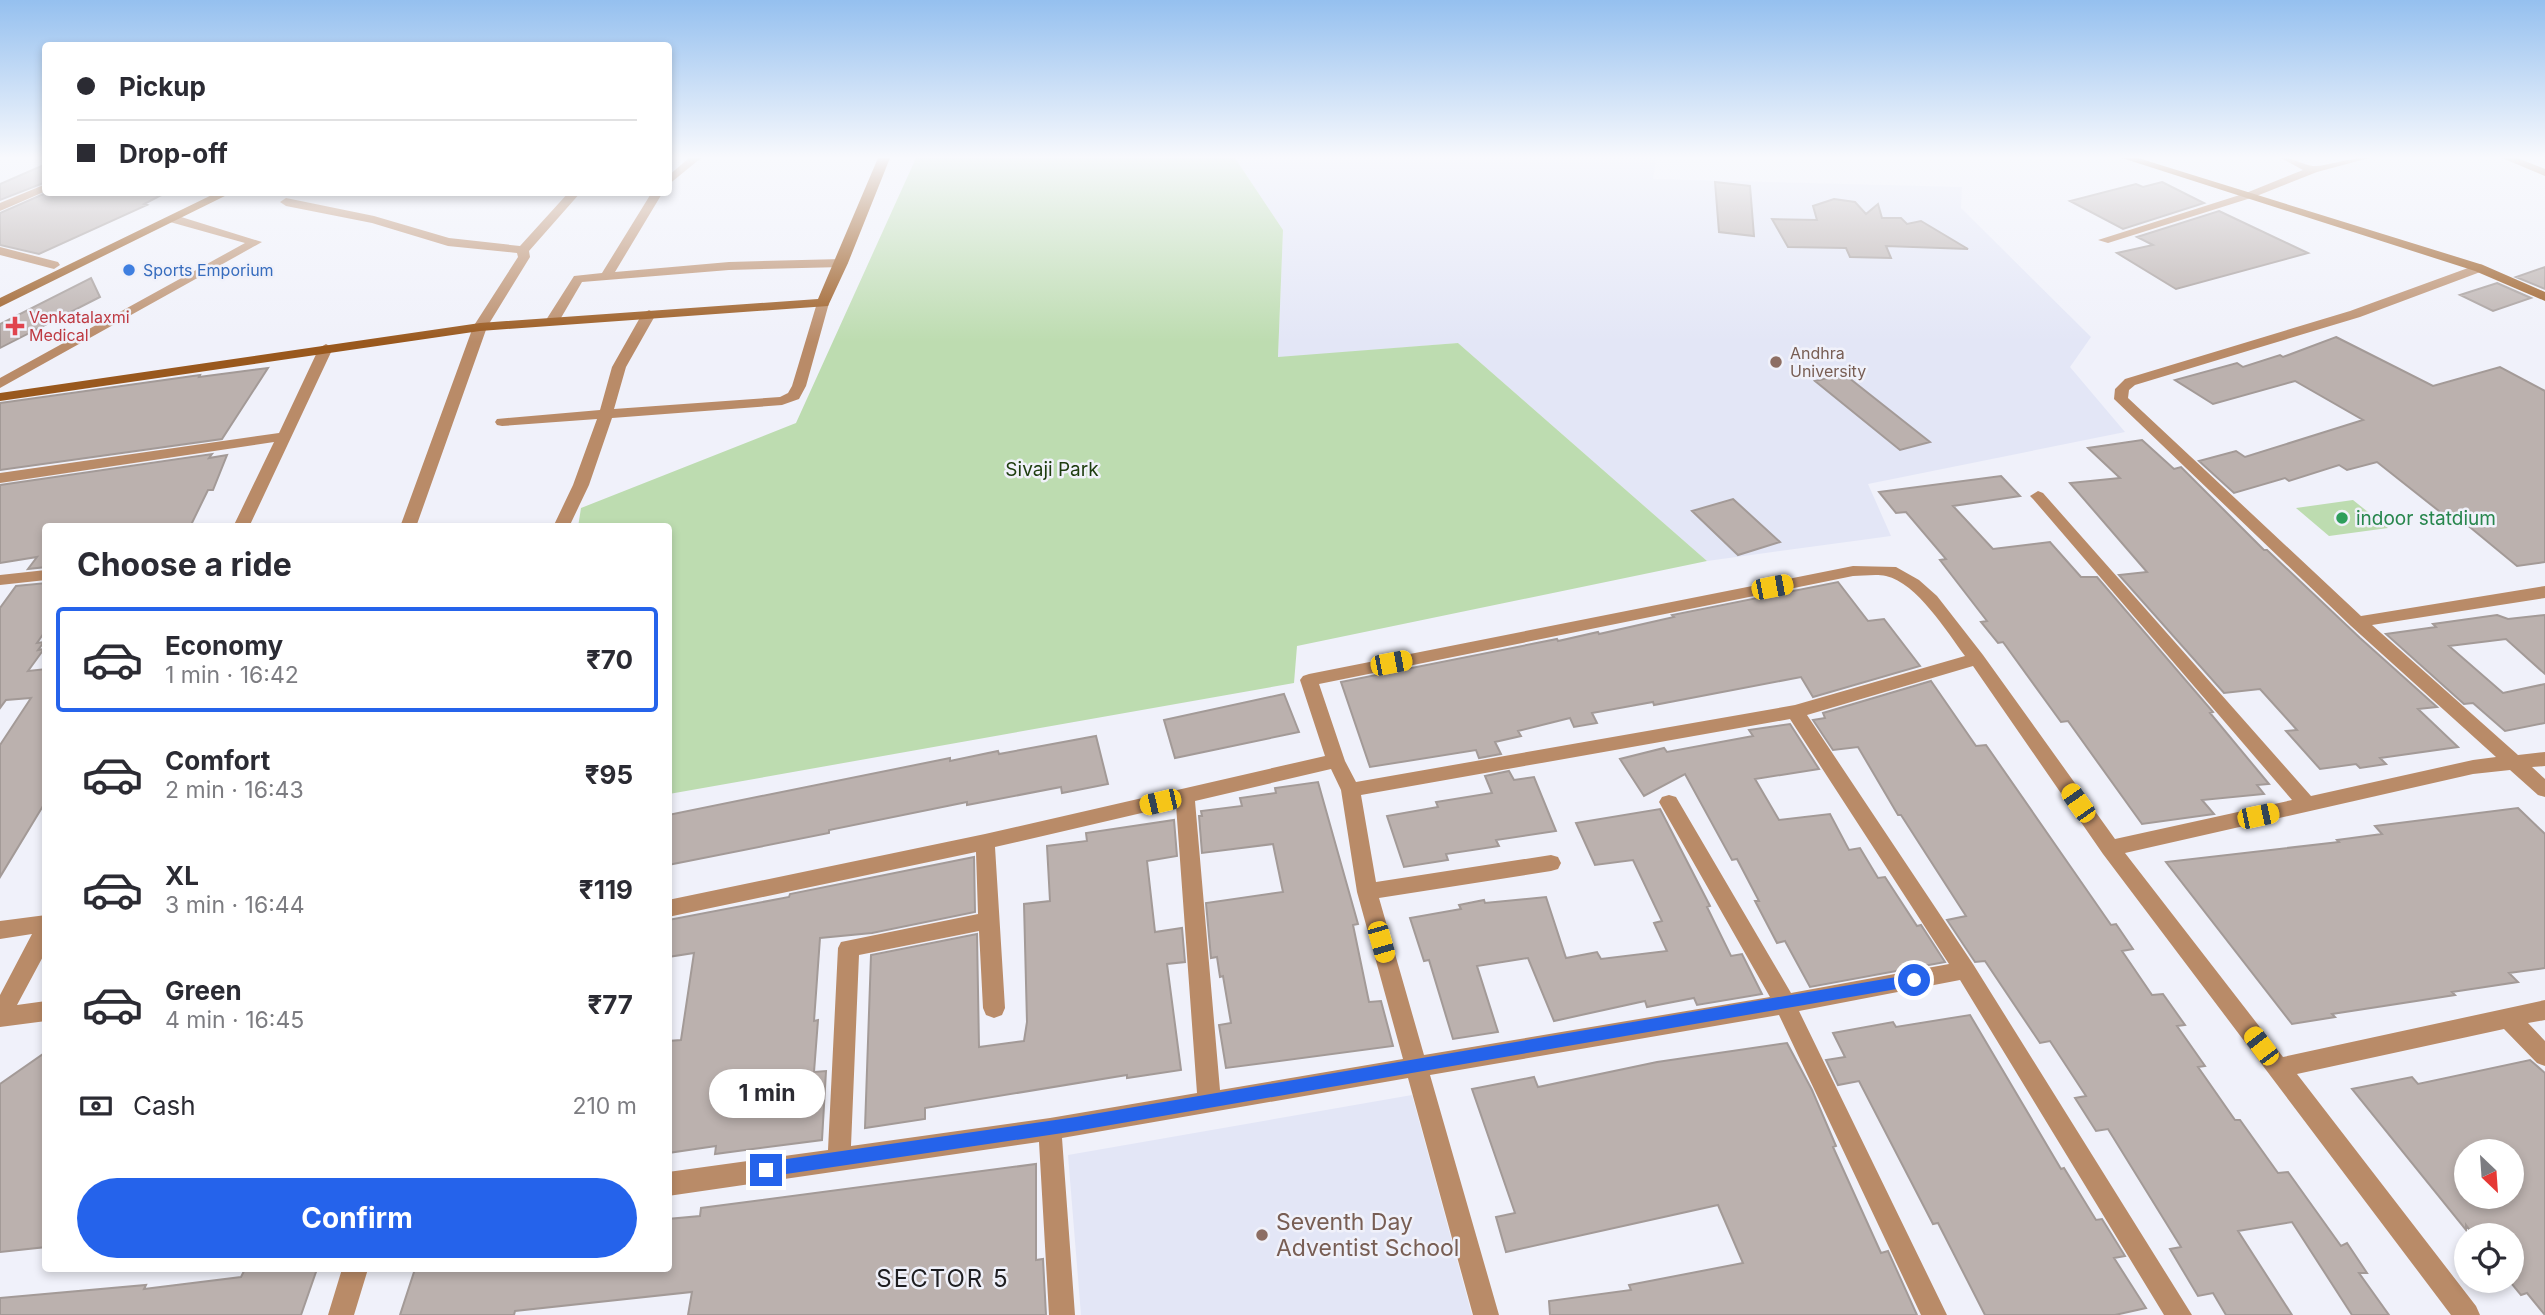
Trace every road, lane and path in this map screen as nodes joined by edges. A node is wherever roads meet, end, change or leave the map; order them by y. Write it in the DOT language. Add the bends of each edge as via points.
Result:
graph roads {
  1 [pos="152,219"];
  2 [pos="174,219"];
  3 [pos="175,219"];
  4 [pos="371,219"];
  5 [pos="551,219"];
  6 [pos="641,219"];
  7 [pos="859,219"];
  8 [pos="2171,219"];
  9 [pos="2326,219"];
  10 [pos="2104,240"];
  11 [pos="523,250"];
  12 [pos="0,251"];
  13 [pos="842,263"];
  14 [pos="54,265"];
  15 [pos="2479,268"];
  16 [pos="606,277"];
  17 [pos="0,290"];
  18 [pos="2545,297"];
  19 [pos="0,303"];
  20 [pos="823,303"];
  21 [pos="649,314"];
  22 [pos="553,320"];
  23 [pos="480,327"];
  24 [pos="326,348"];
  25 [pos="0,384"];
  26 [pos="0,397"];
  27 [pos="606,414"];
  28 [pos="502,422"];
  29 [pos="285,436"];
  30 [pos="0,478"];
  31 [pos="2038,496"];
  32 [pos="244,523"];
  33 [pos="409,523"];
  34 [pos="563,523"];
  35 [pos="42,575"];
  36 [pos="0,580"];
  37 [pos="2545,592"];
  38 [pos="2357,622"];
  39 [pos="1977,659"];
  40 [pos="1795,712"];
  41 [pos="2545,759"];
  42 [pos="1336,761"];
  43 [pos="2516,764"];
  44 [pos="1351,790"];
  45 [pos="2545,790"];
  46 [pos="1185,796"];
  47 [pos="1669,802"];
  48 [pos="2308,806"];
  49 [pos="985,842"];
  50 [pos="2110,848"];
  51 [pos="1551,863"];
  52 [pos="1367,892"];
  53 [pos="672,908"];
  54 [pos="990,920"];
  55 [pos="42,926"];
  56 [pos="0,930"];
  57 [pos="42,934"];
  58 [pos="1965,970"];
  59 [pos="1785,1004"];
  60 [pos="994,1008"];
  61 [pos="2545,1010"];
  62 [pos="42,1011"];
  63 [pos="2509,1019"];
  64 [pos="2545,1055"];
  65 [pos="1417,1067"];
  66 [pos="2278,1068"];
  67 [pos="1209,1102"];
  68 [pos="1050,1129"];
  69 [pos="839,1159"];
  70 [pos="672,1183"];
  71 [pos="354,1272"];
  72 [pos="341,1315"];
  73 [pos="1062,1315"];
  74 [pos="1486,1315"];
  75 [pos="1934,1315"];
  76 [pos="2179,1315"];
  77 [pos="2467,1315"];
  1 -- 14 [label="street"];
  2 -- 19 [label="street"];
  3 -- 25 [label="street" via="256,242"];
  4 -- 11 [label="street" via="448,242"];
  5 -- 11 [label="street"];
  6 -- 16 [label="street"];
  7 -- 13 [label="street"];
  8 -- 10 [label="street"];
  9 -- 15 [label="street"];
  11 -- 23 [label="street" via="524,257"];
  12 -- 14 [label="street"];
  13 -- 16 [label="street" via="729,266"];
  13 -- 20 [label="street"];
  14 -- 17 [label="street"];
  15 -- 18 [label="street"];
  15 -- 38 [label="street" via="2355,314 2130,382 2122,389 2121,398 2133,412"];
  16 -- 22 [label="street" via="578,279"];
  20 -- 21 [label="street"];
  20 -- 27 [label="street" via="794,396 782,401"];
  21 -- 22 [label="street"];
  21 -- 27 [label="street" via="619,367"];
  22 -- 23 [label="street"];
  23 -- 24 [label="street"];
  23 -- 33 [label="street"];
  24 -- 26 [label="street"];
  24 -- 29 [label="street"];
  27 -- 28 [label="street"];
  27 -- 34 [label="street"];
  29 -- 30 [label="street"];
  29 -- 32 [label="street"];
  31 -- 48 [label="street"];
  35 -- 36 [label="street"];
  37 -- 38 [label="street"];
  38 -- 43 [label="street"];
  39 -- 40 [label="street"];
  39 -- 42 [label="street" via="1913,584 1890,571 1853,571 1309,680"];
  39 -- 50 [label="street"];
  40 -- 44 [label="street"];
  40 -- 58 [label="street"];
  41 -- 43 [label="street"];
  42 -- 44 [label="street"];
  42 -- 46 [label="street"];
  43 -- 45 [label="street"];
  43 -- 48 [label="street" via="2473,766"];
  44 -- 52 [label="street"];
  46 -- 49 [label="street"];
  46 -- 67 [label="street"];
  47 -- 59 [label="street"];
  48 -- 50 [label="street"];
  49 -- 53 [label="street"];
  49 -- 54 [label="street"];
  50 -- 66 [label="street"];
  51 -- 52 [label="street"];
  52 -- 65 [label="street"];
  54 -- 60 [label="street"];
  54 -- 69 [label="street" via="849,948"];
  55 -- 56 [label="street"];
  57 -- 62 [label="street" via="0,1017"];
  58 -- 59 [label="street"];
  58 -- 76 [label="street"];
  59 -- 65 [label="street"];
  59 -- 75 [label="street"];
  61 -- 63 [label="street"];
  63 -- 64 [label="street"];
  63 -- 66 [label="street"];
  65 -- 67 [label="street"];
  65 -- 74 [label="street"];
  66 -- 77 [label="street"];
  67 -- 68 [label="street"];
  68 -- 69 [label="street"];
  68 -- 73 [label="street"];
  69 -- 70 [label="street"];
  71 -- 72 [label="street"];
}
